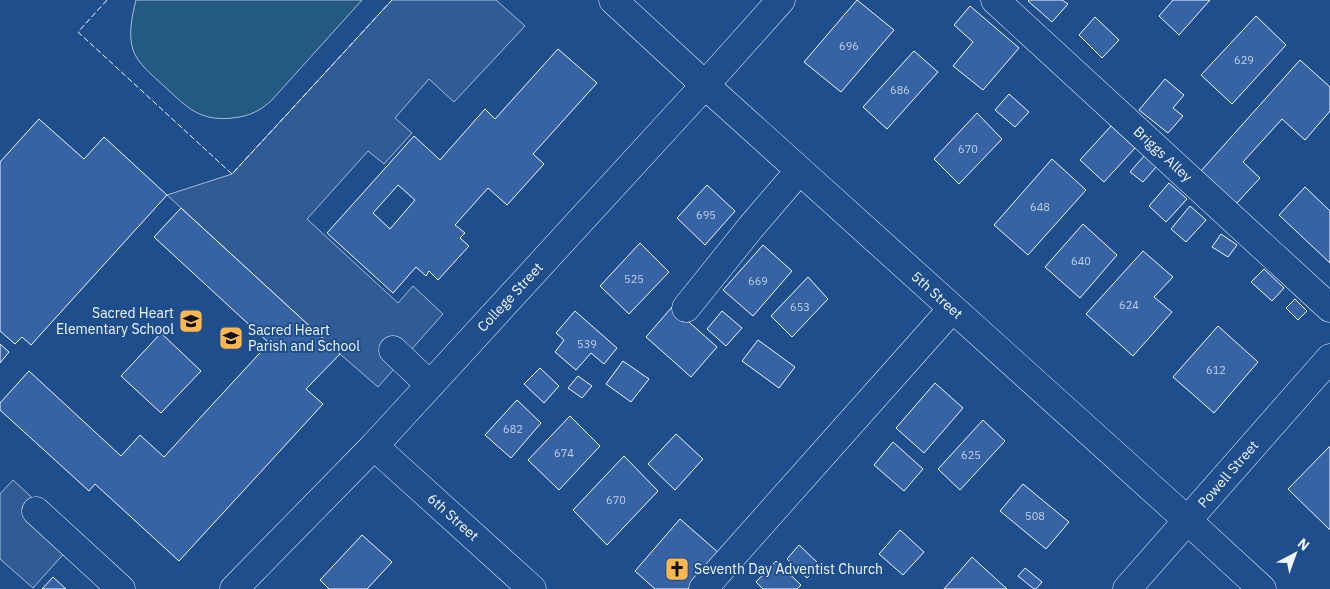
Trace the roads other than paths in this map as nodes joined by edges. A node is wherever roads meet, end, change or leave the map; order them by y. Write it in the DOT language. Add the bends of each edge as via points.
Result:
graph roads {
  1 [pos="613,0"];
  2 [pos="781,0"];
  3 [pos="996,0"];
  4 [pos="705,86"];
  5 [pos="800,171"];
  6 [pos="686,308"];
  7 [pos="952,308"];
  8 [pos="1330,308"];
  9 [pos="393,350"];
  10 [pos="1330,358"];
  11 [pos="430,385"];
  12 [pos="374,446"];
  13 [pos="36,511"];
  14 [pos="1187,520"];
  15 [pos="121,589"];
  16 [pos="234,589"];
  17 [pos="532,589"];
  18 [pos="702,589"];
  19 [pos="1126,589"];
  20 [pos="1262,589"];
  1 -- 4 [label="street, 5th Street"];
  2 -- 4 [label="street, College Street"];
  3 -- 8 [label="street, Briggs Alley"];
  4 -- 5 [label="street, 5th Street"];
  4 -- 11 [label="street, College Street"];
  5 -- 6 [label="street"];
  5 -- 7 [label="street, 5th Street"];
  7 -- 14 [label="street, 5th Street"];
  7 -- 18 [label="street"];
  9 -- 11 [label="street"];
  10 -- 14 [label="street, Powell Street"];
  11 -- 12 [label="street, College Street"];
  12 -- 16 [label="street, College Street"];
  12 -- 17 [label="street, 6th Street"];
  13 -- 15 [label="street"];
  14 -- 19 [label="street, Powell Street"];
  14 -- 20 [label="street, 5th Street"];
}
